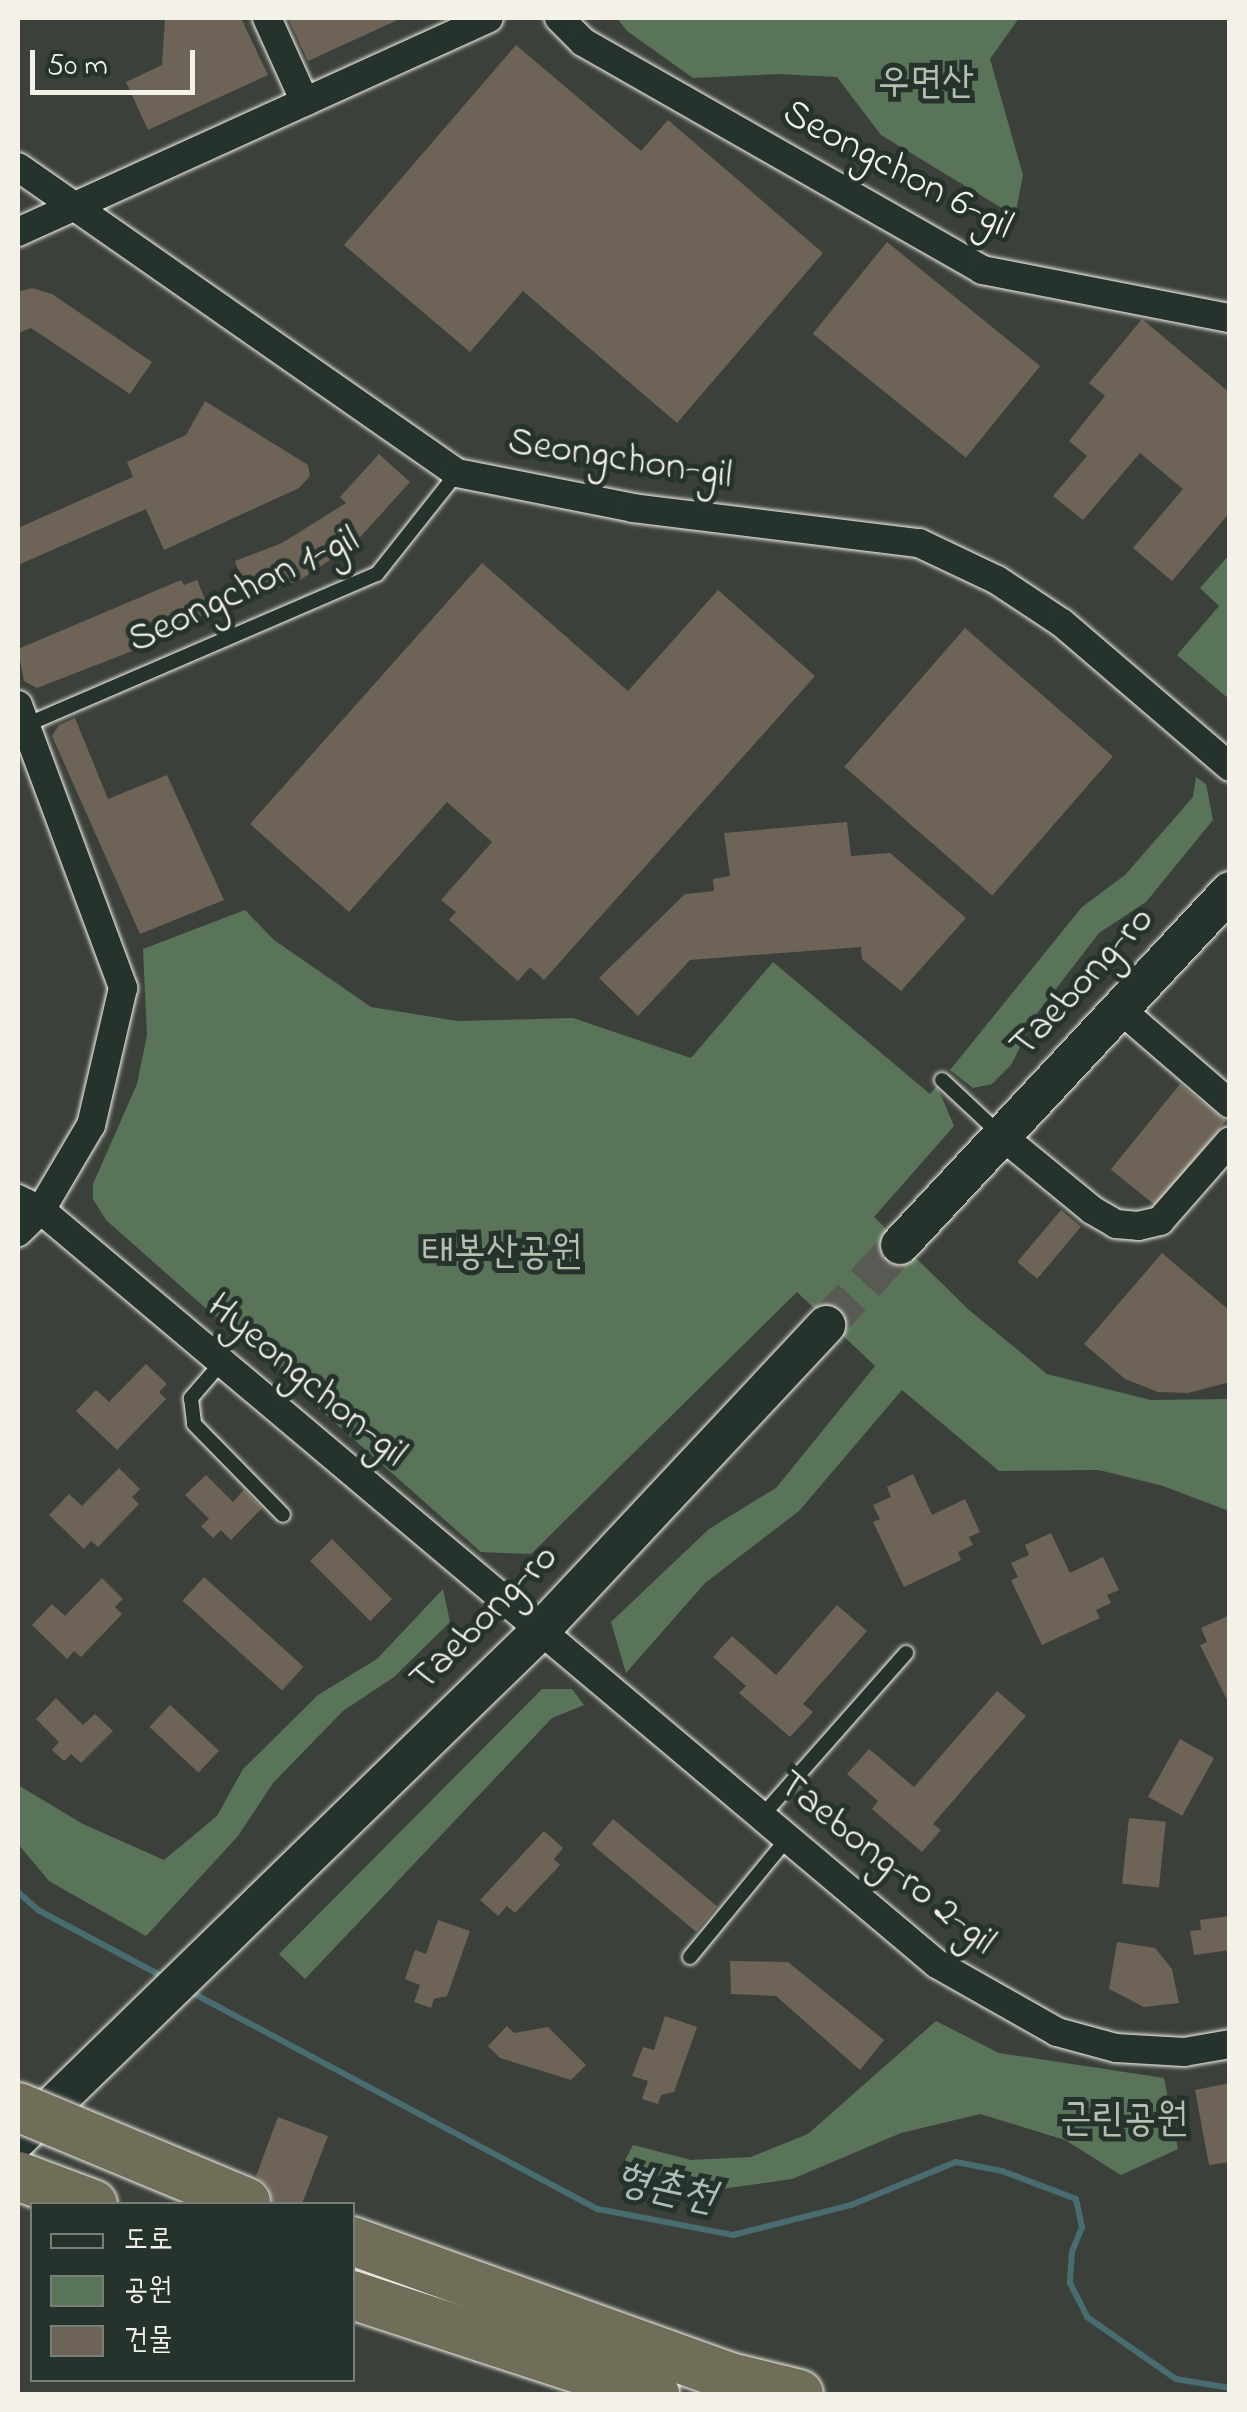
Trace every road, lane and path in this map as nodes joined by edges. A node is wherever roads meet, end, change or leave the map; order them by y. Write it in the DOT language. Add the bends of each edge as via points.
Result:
graph roads {
  1 [pos="267,18"];
  2 [pos="490,18"];
  3 [pos="559,18"];
  4 [pos="305,102"];
  5 [pos="18,167"];
  6 [pos="73,207"];
  7 [pos="18,232"];
  8 [pos="1230,318"];
  9 [pos="457,473"];
  10 [pos="22,715"];
  11 [pos="1230,767"];
  12 [pos="1230,892"];
  13 [pos="1120,1009"];
  14 [pos="942,1080"];
  15 [pos="1230,1104"];
  16 [pos="1002,1136"];
  17 [pos="1230,1141"];
  18 [pos="29,1204"];
  19 [pos="18,1232"];
  20 [pos="900,1245"];
  21 [pos="826,1325"];
  22 [pos="222,1362"];
  23 [pos="283,1515"];
  24 [pos="540,1631"];
  25 [pos="906,1653"];
  26 [pos="761,1817"];
  27 [pos="787,1839"];
  28 [pos="690,1957"];
  29 [pos="1230,2044"];
  30 [pos="18,2107"];
  31 [pos="18,2139"];
  32 [pos="18,2176"];
  33 [pos="88,2202"];
  34 [pos="246,2202"];
  35 [pos="355,2242"];
  36 [pos="355,2296"];
  37 [pos="654,2394"];
  38 [pos="799,2394"];
  1 -- 4 [label="street"];
  2 -- 4 [label="street"];
  3 -- 8 [label="street, Seongchon 6-gil" via="583,42 982,270"];
  4 -- 6 [label="street"];
  5 -- 6 [label="street, Seongchon-gil"];
  6 -- 7 [label="street"];
  6 -- 9 [label="street, Seongchon-gil"];
  9 -- 10 [label="lane, Seongchon 1-gil" via="376,574"];
  9 -- 11 [label="street, Seongchon-gil" via="633,508 919,543 997,580 1062,623"];
  10 -- 18 [label="street" via="123,988 91,1125"];
  12 -- 13 [label="street, Taebong-ro"];
  13 -- 15 [label="street"];
  13 -- 16 [label="street, Taebong-ro"];
  14 -- 16 [label="lane"];
  16 -- 17 [label="street" via="1092,1210 1116,1224 1138,1226 1160,1221"];
  16 -- 20 [label="street, Taebong-ro"];
  18 -- 19 [label="street"];
  18 -- 22 [label="street, Hyeongchon-gil"];
  21 -- 24 [label="street, Taebong-ro"];
  22 -- 23 [label="lane" via="191,1398 194,1424"];
  22 -- 24 [label="street, Hyeongchon-gil"];
  24 -- 26 [label="street, Taebong-ro 2-gil"];
  24 -- 31 [label="street, Taebong-ro"];
  25 -- 26 [label="lane"];
  26 -- 27 [label="street, Taebong-ro 2-gil"];
  27 -- 28 [label="lane"];
  27 -- 29 [label="street, Taebong-ro 2-gil" via="938,1964 1056,2032 1116,2048 1184,2052"];
  30 -- 34 [label="highway, bridge"];
  32 -- 33 [label="highway"];
  35 -- 38 [label="highway" via="730,2377"];
  36 -- 37 [label="highway"];
}
